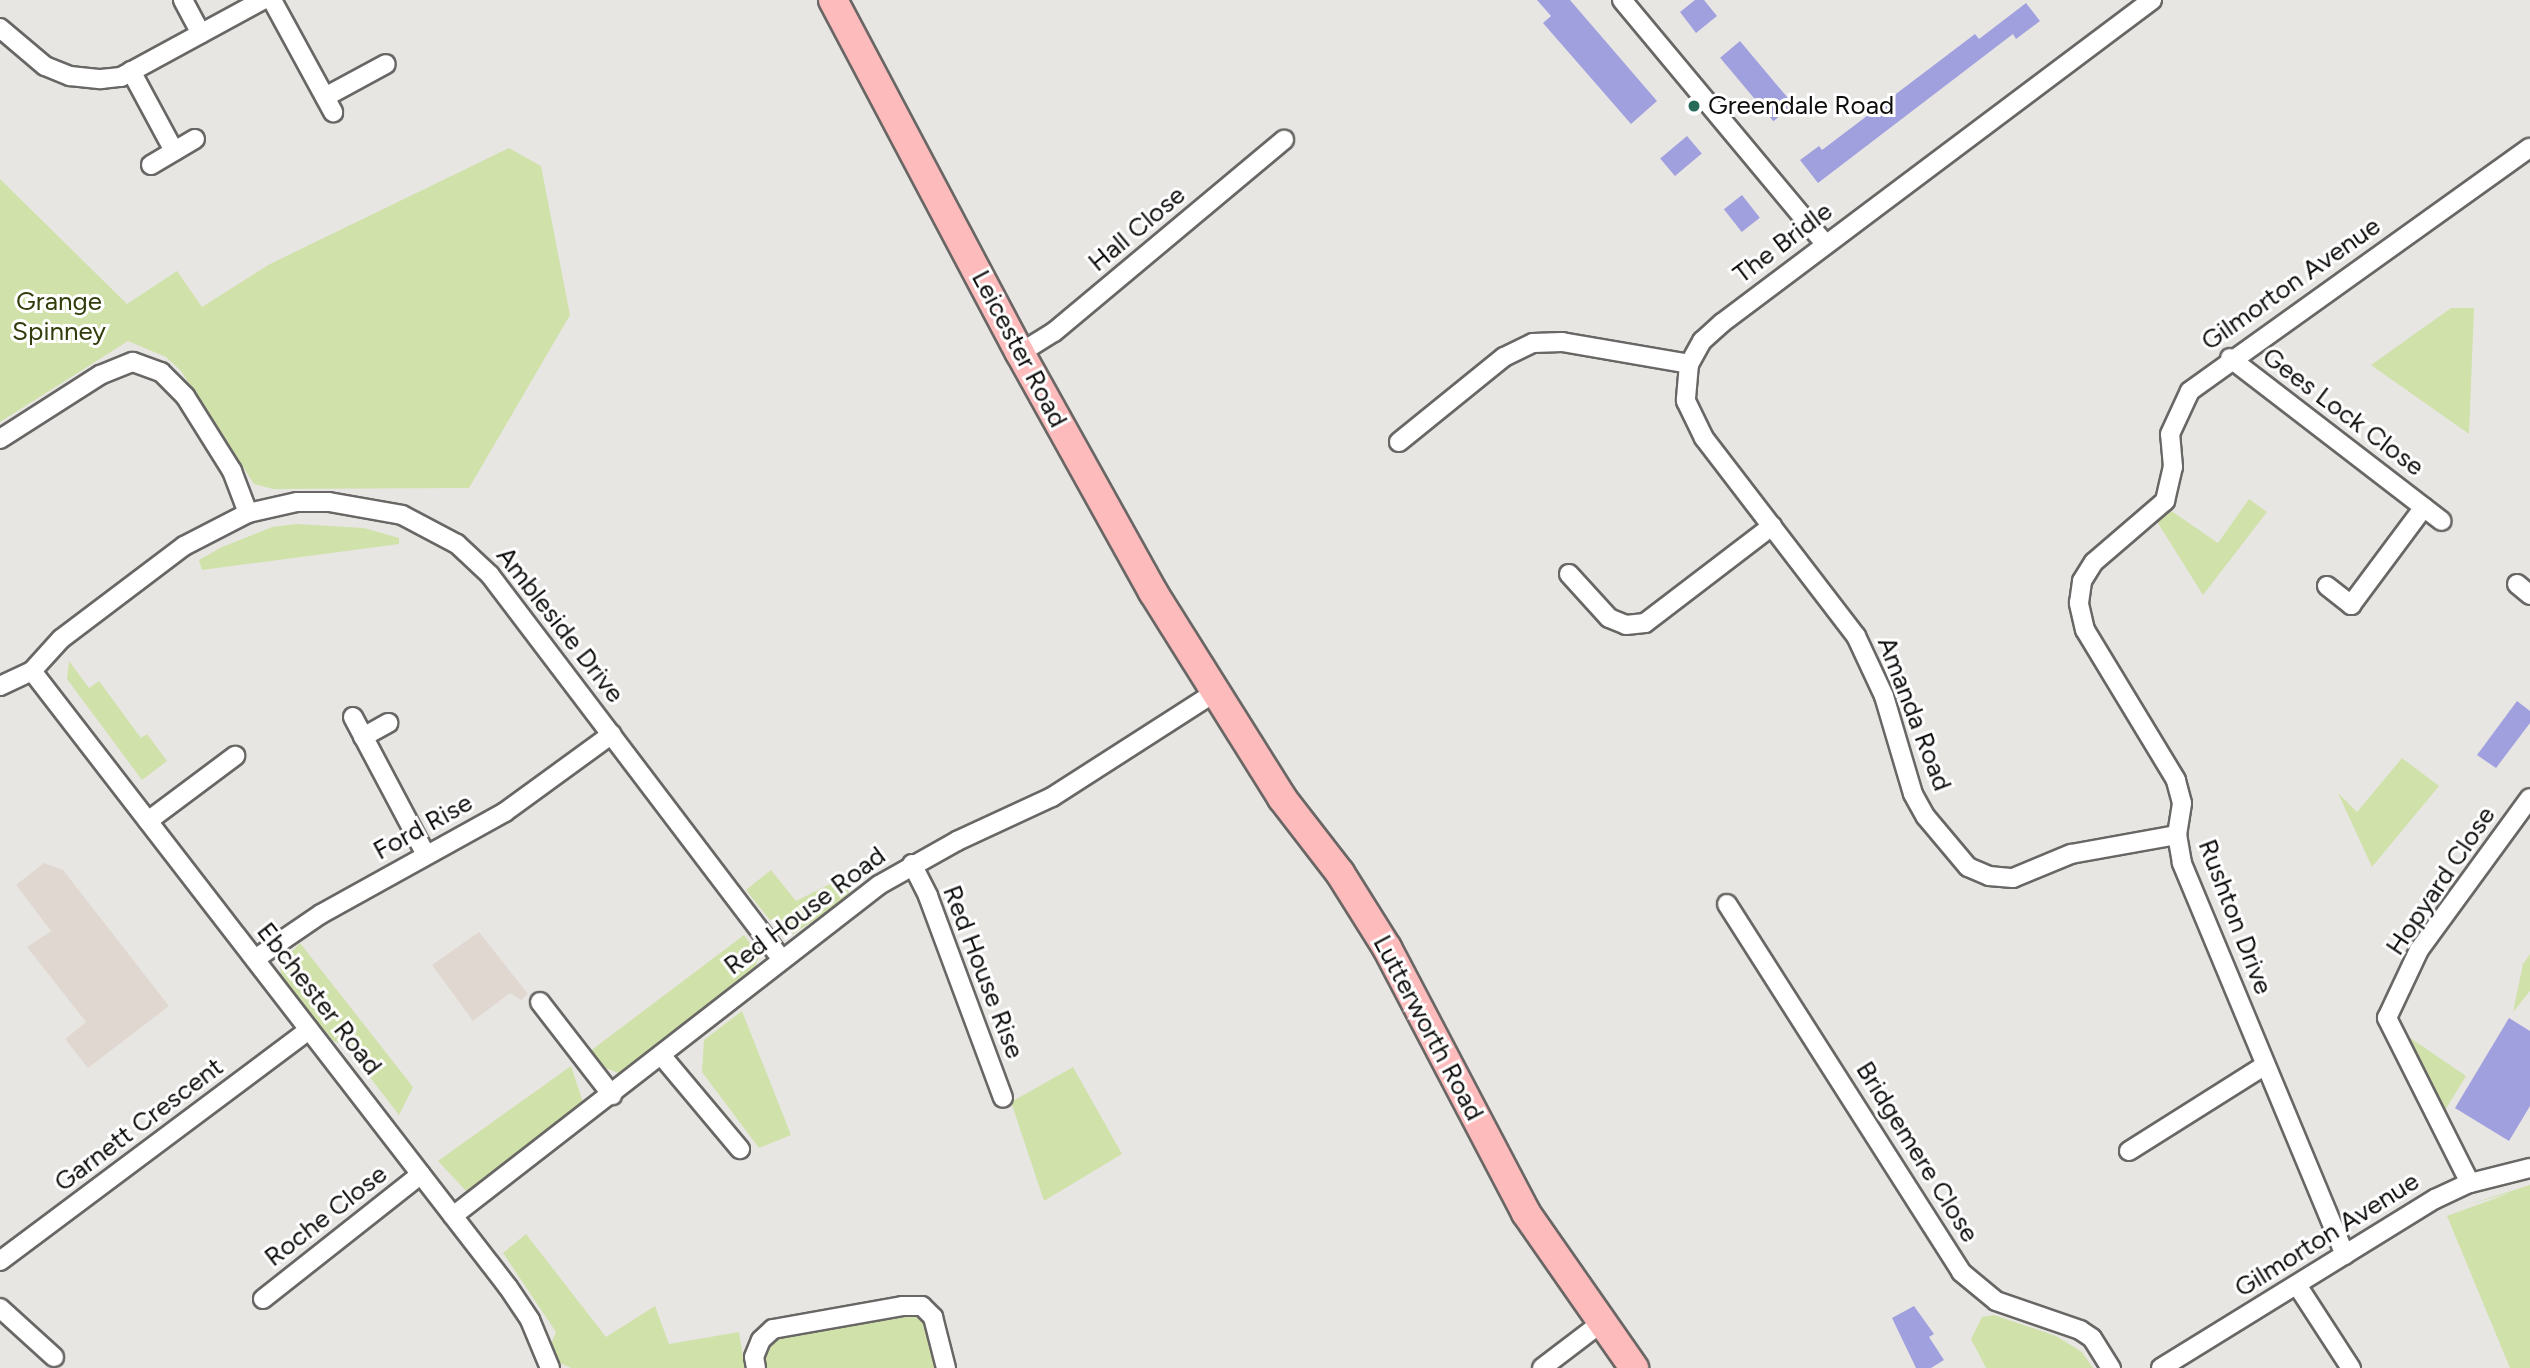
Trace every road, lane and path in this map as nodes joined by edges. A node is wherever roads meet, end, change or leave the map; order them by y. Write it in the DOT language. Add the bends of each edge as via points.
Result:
graph roads {
  1 [pos="183,0"];
  2 [pos="263,0"];
  3 [pos="272,0"];
  4 [pos="833,0"];
  5 [pos="1622,0"];
  6 [pos="2148,1"];
  7 [pos="0,28"];
  8 [pos="201,33"];
  9 [pos="386,64"];
  10 [pos="131,71"];
  11 [pos="195,139"];
  12 [pos="1284,140"];
  13 [pos="2530,148"];
  14 [pos="174,151"];
  15 [pos="151,165"];
  16 [pos="1825,244"];
  17 [pos="1020,353"];
  18 [pos="2230,358"];
  19 [pos="1689,364"];
  20 [pos="0,439"];
  21 [pos="1399,442"];
  22 [pos="2424,507"];
  23 [pos="2157,512"];
  24 [pos="248,513"];
  25 [pos="2442,521"];
  26 [pos="1772,526"];
  27 [pos="1569,574"];
  28 [pos="2327,586"];
  29 [pos="1835,605"];
  30 [pos="32,671"];
  31 [pos="0,686"];
  32 [pos="1217,691"];
  33 [pos="353,717"];
  34 [pos="388,723"];
  35 [pos="612,734"];
  36 [pos="363,737"];
  37 [pos="235,757"];
  38 [pos="2530,798"];
  39 [pos="148,821"];
  40 [pos="2177,835"];
  41 [pos="426,855"];
  42 [pos="912,864"];
  43 [pos="1727,904"];
  44 [pos="782,959"];
  45 [pos="255,960"];
  46 [pos="540,1002"];
  47 [pos="309,1030"];
  48 [pos="661,1055"];
  49 [pos="2264,1066"];
  50 [pos="612,1094"];
  51 [pos="1003,1098"];
  52 [pos="740,1149"];
  53 [pos="2129,1151"];
  54 [pos="2530,1168"];
  55 [pos="421,1174"];
  56 [pos="2470,1183"];
  57 [pos="453,1216"];
  58 [pos="3,1254"];
  59 [pos="2345,1255"];
  60 [pos="2297,1284"];
  61 [pos="263,1299"];
  62 [pos="0,1308"];
  63 [pos="1601,1323"];
  64 [pos="54,1357"];
  65 [pos="550,1368"];
  66 [pos="756,1368"];
  67 [pos="946,1368"];
  68 [pos="1542,1368"];
  69 [pos="1634,1368"];
  70 [pos="2111,1368"];
  71 [pos="2161,1368"];
  72 [pos="2351,1368"];
  1 -- 8 [label="street"];
  2 -- 8 [label="street"];
  3 -- 9 [label="street" via="329,105"];
  4 -- 17 [label="main road, Leicester Road"];
  5 -- 16 [label="street"];
  6 -- 16 [label="street, The Bridle"];
  7 -- 10 [label="street" via="45,66 70,76 101,79"];
  8 -- 10 [label="street"];
  10 -- 14 [label="street"];
  11 -- 14 [label="street"];
  12 -- 17 [label="street, Hall Close" via="1054,332"];
  13 -- 18 [label="street, Gilmorton Avenue"];
  14 -- 15 [label="street"];
  16 -- 19 [label="street, The Bridle" via="1722,323 1702,341"];
  17 -- 32 [label="main road, Leicester Road" via="1153,592"];
  18 -- 22 [label="street, Gees Lock Close"];
  18 -- 23 [label="street, Gilmorton Avenue" via="2190,390 2176,415 2170,434 2174,467"];
  19 -- 21 [label="street" via="1562,342 1533,343 1504,357"];
  19 -- 26 [label="street, The Bridle" via="1686,401 1693,420"];
  20 -- 24 [label="street" via="100,376 133,362 161,372 185,396 232,471"];
  22 -- 25 [label="street, Gees Lock Close"];
  22 -- 28 [label="street, Gees Lock Close" via="2351,605"];
  23 -- 40 [label="street, Rushton Drive" via="2094,562 2082,581 2079,603 2085,630 2103,663 2176,780 2182,803"];
  24 -- 30 [label="street, Ambleside Drive" via="175,553 61,639"];
  24 -- 35 [label="street, Ambleside Drive" via="298,502 353,503 402,515 457,544 491,575"];
  26 -- 27 [label="street" via="1644,622 1626,625 1609,618"];
  26 -- 29 [label="street, The Bridle"];
  29 -- 40 [label="street, Amanda Road" via="1874,669 1913,794 1933,827 1968,867 1989,876 2013,878 2081,851"];
  30 -- 31 [label="street, Ambleside Drive"];
  30 -- 39 [label="street, Ebchester Road"];
  32 -- 42 [label="street, Red House Road" via="1052,797"];
  32 -- 63 [label="main road, Lutterworth Road" via="1282,798 1339,873 1387,948 1526,1213"];
  33 -- 36 [label="street"];
  34 -- 36 [label="street"];
  35 -- 41 [label="street, Ford Rise" via="525,799"];
  35 -- 44 [label="street, Ambleside Drive"];
  36 -- 41 [label="street"];
  37 -- 39 [label="street"];
  38 -- 56 [label="street, Hopyard Close" via="2419,950 2387,1018"];
  39 -- 45 [label="street, Ebchester Road"];
  40 -- 49 [label="street, Rushton Drive" via="2182,863"];
  41 -- 45 [label="street, Ford Rise" via="321,914"];
  42 -- 44 [label="street, Red House Road"];
  42 -- 51 [label="street, Red House Rise"];
  43 -- 70 [label="street, Bridgemere Close" via="1961,1272 1996,1301 2080,1330 2092,1338"];
  44 -- 48 [label="street, Red House Road"];
  45 -- 47 [label="street, Ebchester Road"];
  46 -- 50 [label="street"];
  47 -- 55 [label="street, Ebchester Road"];
  47 -- 58 [label="street, Garnett Crescent"];
  48 -- 50 [label="street, Red House Road"];
  48 -- 52 [label="street"];
  49 -- 53 [label="street"];
  49 -- 59 [label="street, Rushton Drive"];
  50 -- 57 [label="street, Red House Road"];
  54 -- 56 [label="street, Gilmorton Avenue"];
  55 -- 57 [label="street, Ebchester Road"];
  55 -- 61 [label="street, Roche Close"];
  56 -- 59 [label="street, Gilmorton Avenue" via="2435,1199"];
  57 -- 65 [label="street, Ebchester Road" via="530,1320"];
  59 -- 60 [label="street, Gilmorton Avenue"];
  60 -- 71 [label="street, Gilmorton Avenue"];
  60 -- 72 [label="street"];
  62 -- 64 [label="street"];
  63 -- 68 [label="street"];
  63 -- 69 [label="main road, Lutterworth Road"];
  66 -- 67 [label="street" via="754,1357 761,1340 773,1329 902,1306 922,1306 933,1317"];
}
